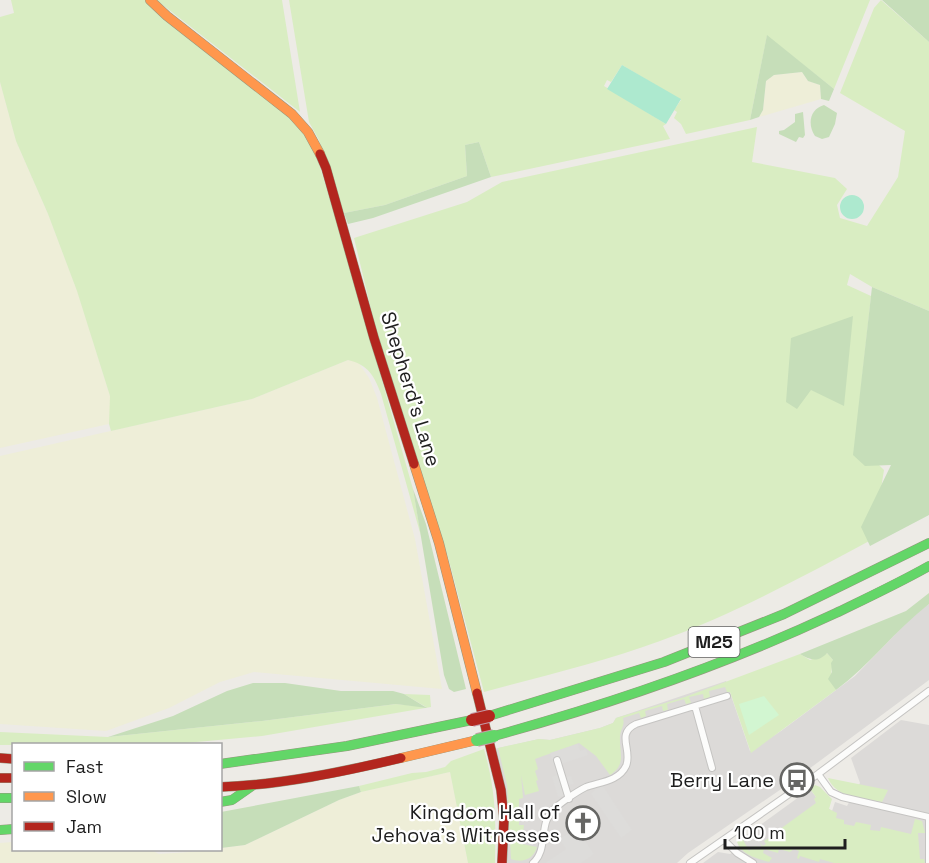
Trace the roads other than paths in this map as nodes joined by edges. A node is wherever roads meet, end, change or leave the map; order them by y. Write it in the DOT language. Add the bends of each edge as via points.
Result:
graph roads {
  1 [pos="150,0"];
  2 [pos="929,543"];
  3 [pos="929,566"];
  4 [pos="929,691"];
  5 [pos="727,696"];
  6 [pos="695,706"];
  7 [pos="557,760"];
  8 [pos="222,764"];
  9 [pos="712,768"];
  10 [pos="818,774"];
  11 [pos="253,786"];
  12 [pos="222,787"];
  13 [pos="569,799"];
  14 [pos="222,802"];
  15 [pos="929,817"];
  16 [pos="724,840"];
  17 [pos="502,863"];
  18 [pos="534,863"];
  19 [pos="690,863"];
  20 [pos="753,863"];
  21 [pos="929,863"];
  1 -- 17 [label="main road, Shepherd's Lane" via="292,114 317,145 439,543 501,790"];
  2 -- 8 [label="main road, M25, bridge" via="784,614 664,662 575,691 379,741"];
  3 -- 11 [label="main road, M25, bridge" via="797,632 668,684 494,736"];
  4 -- 10 [label="street"];
  5 -- 6 [label="street"];
  6 -- 9 [label="street"];
  6 -- 13 [label="street" via="628,728 627,764 620,774"];
  7 -- 13 [label="street"];
  10 -- 15 [label="street" via="831,792 842,797"];
  10 -- 16 [label="street"];
  11 -- 12 [label="main road, M25"];
  11 -- 14 [label="main road, M25" via="232,800"];
  13 -- 18 [label="street" via="550,814 542,850"];
  15 -- 21 [label="street"];
  16 -- 19 [label="street"];
  16 -- 20 [label="street"];
}
